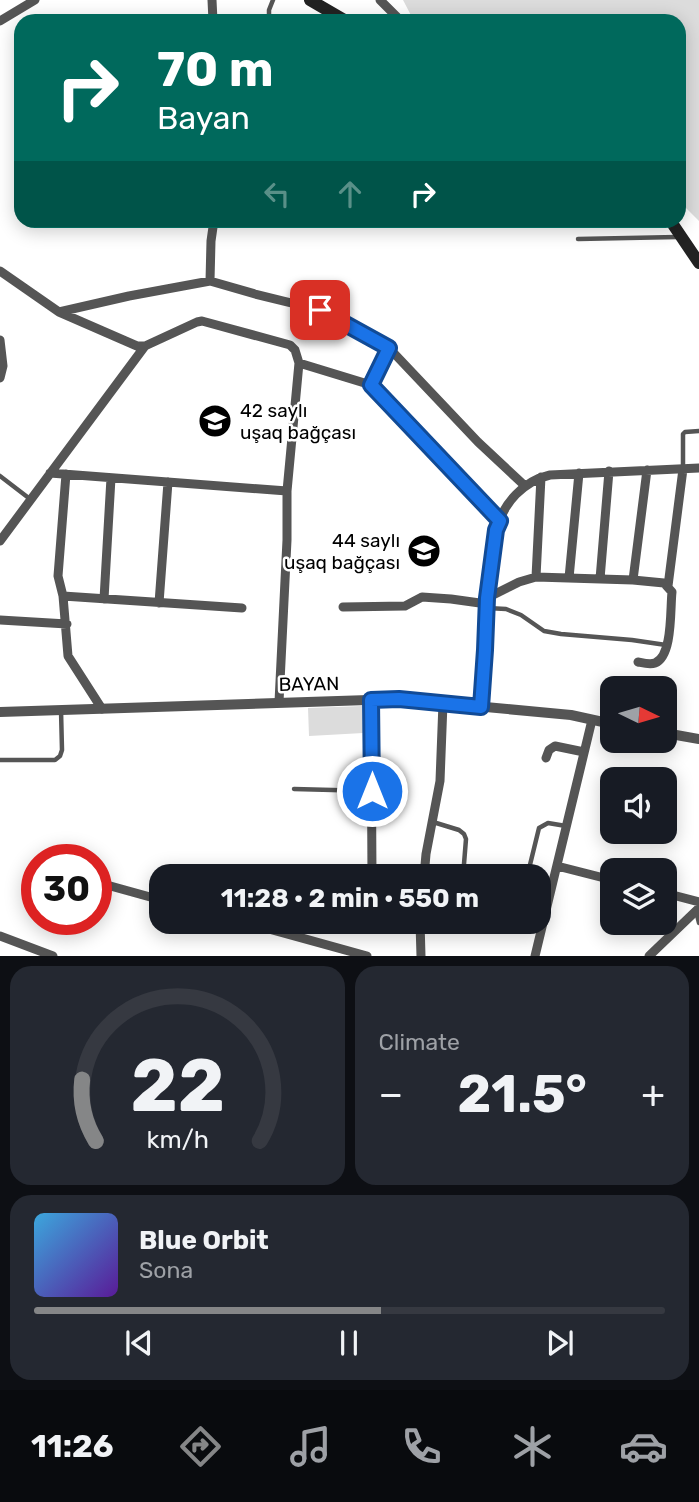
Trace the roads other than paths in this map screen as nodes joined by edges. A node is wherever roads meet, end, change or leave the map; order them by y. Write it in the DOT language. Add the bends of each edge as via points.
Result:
graph roads {
  1 [pos="35,0"];
  2 [pos="310,0"];
  3 [pos="380,0"];
  4 [pos="334,14"];
  5 [pos="394,14"];
  6 [pos="0,21"];
  7 [pos="213,228"];
  8 [pos="675,228"];
  9 [pos="681,237"];
  10 [pos="578,239"];
  11 [pos="699,262"];
  12 [pos="0,271"];
  13 [pos="210,281"];
  14 [pos="59,312"];
  15 [pos="0,340"];
  16 [pos="145,346"];
  17 [pos="389,348"];
  18 [pos="299,363"];
  19 [pos="0,378"];
  20 [pos="371,385"];
  21 [pos="699,431"];
  22 [pos="683,468"];
  23 [pos="699,468"];
  24 [pos="647,470"];
  25 [pos="610,471"];
  26 [pos="50,473"];
  27 [pos="579,473"];
  28 [pos="66,474"];
  29 [pos="0,476"];
  30 [pos="541,477"];
  31 [pos="111,478"];
  32 [pos="168,482"];
  33 [pos="524,485"];
  34 [pos="287,491"];
  35 [pos="31,499"];
  36 [pos="500,521"];
  37 [pos="0,541"];
  38 [pos="536,577"];
  39 [pos="569,578"];
  40 [pos="600,579"];
  41 [pos="633,580"];
  42 [pos="668,586"];
  43 [pos="63,596"];
  44 [pos="104,599"];
  45 [pos="159,603"];
  46 [pos="487,603"];
  47 [pos="343,607"];
  48 [pos="242,608"];
  49 [pos="0,620"];
  50 [pos="66,624"];
  51 [pos="667,645"];
  52 [pos="638,662"];
  53 [pos="371,700"];
  54 [pos="279,702"];
  55 [pos="443,703"];
  56 [pos="481,707"];
  57 [pos="102,709"];
  58 [pos="61,710"];
  59 [pos="0,712"];
  60 [pos="592,720"];
  61 [pos="600,722"];
  62 [pos="677,735"];
  63 [pos="699,739"];
  64 [pos="584,752"];
  65 [pos="546,758"];
  66 [pos="0,760"];
  67 [pos="294,789"];
  68 [pos="372,791"];
  69 [pos="432,822"];
  70 [pos="566,826"];
  71 [pos="372,864"];
  72 [pos="426,864"];
  73 [pos="464,864"];
  74 [pos="530,864"];
  75 [pos="557,866"];
  76 [pos="600,877"];
  77 [pos="112,886"];
  78 [pos="551,890"];
  79 [pos="149,897"];
  80 [pos="677,898"];
  81 [pos="698,907"];
  82 [pos="699,923"];
  83 [pos="287,934"];
  84 [pos="420,934"];
  85 [pos="423,934"];
  86 [pos="540,934"];
  87 [pos="0,936"];
  88 [pos="420,944"];
  89 [pos="53,956"];
  90 [pos="367,956"];
  91 [pos="421,956"];
  92 [pos="535,956"];
  93 [pos="649,956"];
  1 -- 6 [label="street"];
  2 -- 4 [label="main road"];
  3 -- 5 [label="street"];
  7 -- 13 [label="street"];
  8 -- 9 [label="main road"];
  9 -- 10 [label="lane"];
  9 -- 11 [label="main road"];
  12 -- 14 [label="street"];
  13 -- 14 [label="street"];
  13 -- 17 [label="street" via="320,310"];
  14 -- 16 [label="street"];
  15 -- 19 [label="street"];
  16 -- 18 [label="street" via="197,321 207,321 290,345"];
  16 -- 26 [label="street"];
  17 -- 20 [label="street"];
  17 -- 33 [label="street"];
  18 -- 20 [label="street"];
  18 -- 34 [label="street"];
  20 -- 36 [label="street"];
  21 -- 22 [label="lane" via="683,434"];
  22 -- 23 [label="street"];
  22 -- 24 [label="street"];
  22 -- 42 [label="street"];
  24 -- 25 [label="street"];
  24 -- 41 [label="street"];
  25 -- 27 [label="street"];
  25 -- 40 [label="street"];
  26 -- 28 [label="street"];
  26 -- 35 [label="street"];
  27 -- 30 [label="street"];
  27 -- 39 [label="street"];
  28 -- 31 [label="street"];
  28 -- 43 [label="street" via="58,576"];
  29 -- 35 [label="lane"];
  30 -- 33 [label="street"];
  30 -- 38 [label="street"];
  31 -- 32 [label="street"];
  31 -- 44 [label="street"];
  32 -- 34 [label="street"];
  32 -- 45 [label="street"];
  33 -- 36 [label="street" via="509,501"];
  34 -- 54 [label="street"];
  35 -- 37 [label="street"];
  36 -- 46 [label="street"];
  38 -- 39 [label="street"];
  38 -- 46 [label="street" via="519,582"];
  39 -- 40 [label="street"];
  40 -- 41 [label="street"];
  41 -- 42 [label="street"];
  42 -- 51 [label="street" via="672,592"];
  43 -- 44 [label="street"];
  43 -- 50 [label="street"];
  44 -- 45 [label="street"];
  45 -- 48 [label="street"];
  46 -- 47 [label="street" via="422,597 405,606"];
  46 -- 51 [label="lane" via="521,615 544,631"];
  46 -- 56 [label="street"];
  49 -- 50 [label="street"];
  50 -- 57 [label="street" via="68,656"];
  51 -- 52 [label="street" via="658,661"];
  53 -- 54 [label="street, BAYAN"];
  53 -- 55 [label="street, BAYAN"];
  53 -- 68 [label="street"];
  54 -- 57 [label="street, BAYAN"];
  55 -- 56 [label="street, BAYAN"];
  55 -- 69 [label="street" via="440,781"];
  56 -- 60 [label="street, BAYAN"];
  57 -- 58 [label="street, BAYAN"];
  58 -- 59 [label="street, BAYAN"];
  58 -- 66 [label="lane" via="60,756 55,760"];
  60 -- 61 [label="street, BAYAN"];
  60 -- 64 [label="street"];
  62 -- 63 [label="street"];
  64 -- 65 [label="street" via="555,746"];
  64 -- 70 [label="street"];
  67 -- 68 [label="lane"];
  68 -- 71 [label="street"];
  69 -- 72 [label="street"];
  69 -- 73 [label="lane" via="464,834"];
  70 -- 74 [label="lane" via="548,823 539,828"];
  70 -- 75 [label="street"];
  75 -- 76 [label="street"];
  75 -- 78 [label="street"];
  77 -- 79 [label="street"];
  80 -- 81 [label="street"];
  81 -- 82 [label="lane"];
  81 -- 93 [label="street"];
  83 -- 90 [label="street"];
  84 -- 88 [label="street"];
  85 -- 88 [label="street"];
  86 -- 92 [label="street"];
  87 -- 89 [label="street"];
  88 -- 91 [label="street"];
}
